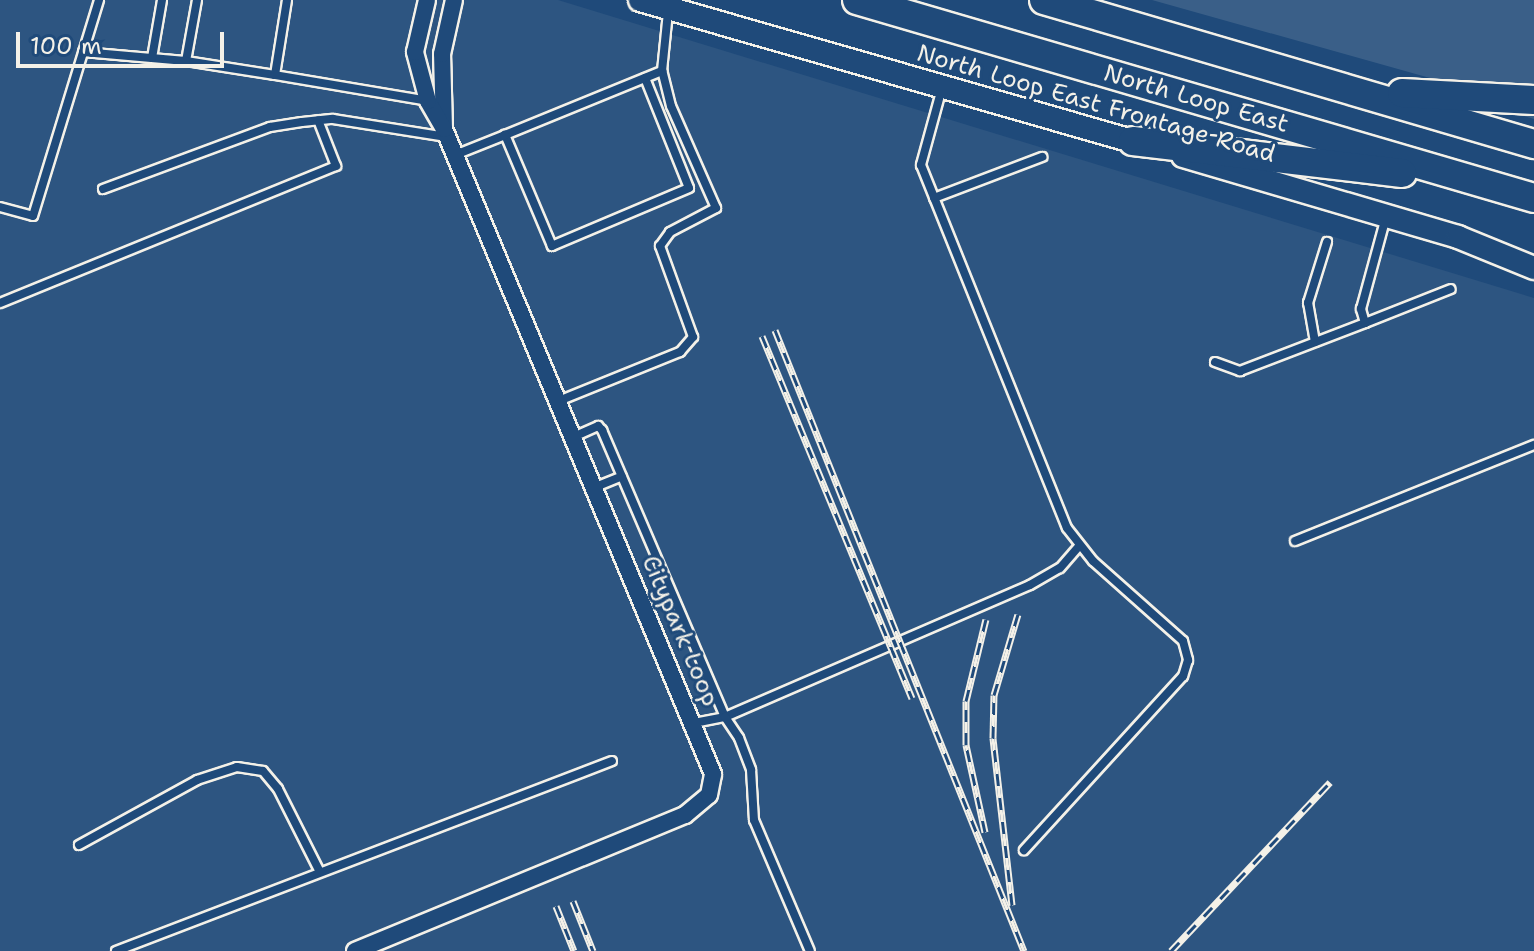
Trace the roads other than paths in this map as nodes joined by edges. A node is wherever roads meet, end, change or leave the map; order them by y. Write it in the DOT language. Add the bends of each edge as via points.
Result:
graph roads {
  1 [pos="99,0"];
  2 [pos="162,0"];
  3 [pos="197,0"];
  4 [pos="287,0"];
  5 [pos="427,0"];
  6 [pos="454,0"];
  7 [pos="640,0"];
  8 [pos="857,0"];
  9 [pos="1044,0"];
  10 [pos="669,8"];
  11 [pos="83,52"];
  12 [pos="152,58"];
  13 [pos="186,61"];
  14 [pos="662,71"];
  15 [pos="275,75"];
  16 [pos="645,78"];
  17 [pos="942,87"];
  18 [pos="1345,89"];
  19 [pos="1534,100"];
  20 [pos="428,101"];
  21 [pos="318,120"];
  22 [pos="446,133"];
  23 [pos="505,135"];
  24 [pos="1133,141"];
  25 [pos="1534,144"];
  26 [pos="455,155"];
  27 [pos="1042,157"];
  28 [pos="1482,183"];
  29 [pos="103,189"];
  30 [pos="934,198"];
  31 [pos="1534,198"];
  32 [pos="0,207"];
  33 [pos="1386,216"];
  34 [pos="1327,242"];
  35 [pos="1534,268"];
  36 [pos="1451,289"];
  37 [pos="0,303"];
  38 [pos="1365,323"];
  39 [pos="1315,342"];
  40 [pos="1215,362"];
  41 [pos="555,402"];
  42 [pos="571,438"];
  43 [pos="1534,445"];
  44 [pos="622,476"];
  45 [pos="593,488"];
  46 [pos="1295,541"];
  47 [pos="1079,546"];
  48 [pos="725,717"];
  49 [pos="694,723"];
  50 [pos="612,761"];
  51 [pos="79,845"];
  52 [pos="1024,850"];
  53 [pos="320,872"];
  54 [pos="365,949"];
  55 [pos="116,951"];
  56 [pos="810,951"];
  1 -- 11 [label="lane"];
  2 -- 12 [label="lane"];
  3 -- 13 [label="lane"];
  4 -- 15 [label="lane"];
  5 -- 20 [label="street, Citypark Loop" via="415,52"];
  6 -- 22 [label="street, Citypark Loop" via="442,54"];
  7 -- 10 [label="main road, North Loop East Frontage Road"];
  8 -- 28 [label="highway, North Loop East"];
  9 -- 18 [label="highway"];
  10 -- 14 [label="lane"];
  10 -- 17 [label="main road, North Loop East Frontage Road"];
  11 -- 12 [label="lane"];
  11 -- 32 [label="lane" via="33,216"];
  12 -- 13 [label="lane"];
  13 -- 15 [label="lane"];
  14 -- 16 [label="lane"];
  14 -- 41 [label="lane" via="671,106 716,208 670,232 660,246 693,337 680,352"];
  15 -- 20 [label="lane"];
  16 -- 23 [label="lane"];
  16 -- 23 [label="lane" via="689,188 552,246"];
  17 -- 24 [label="main road, North Loop East Frontage Road"];
  17 -- 30 [label="lane" via="922,148 921,165"];
  18 -- 19 [label="highway"];
  18 -- 25 [label="highway"];
  20 -- 22 [label="street, Citypark Loop"];
  21 -- 22 [label="lane"];
  21 -- 29 [label="lane" via="270,127"];
  21 -- 37 [label="lane" via="336,166"];
  22 -- 26 [label="street, Citypark Loop"];
  23 -- 26 [label="lane"];
  24 -- 28 [label="highway"];
  24 -- 33 [label="main road, North Loop East Frontage Road"];
  26 -- 41 [label="street, Citypark Loop"];
  27 -- 30 [label="lane"];
  28 -- 31 [label="highway, North Loop East"];
  30 -- 47 [label="lane" via="1067,528"];
  33 -- 35 [label="main road, North Loop East Frontage Road"];
  33 -- 38 [label="lane" via="1364,294"];
  34 -- 39 [label="lane" via="1308,303"];
  36 -- 38 [label="lane"];
  38 -- 39 [label="lane"];
  39 -- 40 [label="lane" via="1240,371"];
  41 -- 42 [label="street, Citypark Loop"];
  42 -- 44 [label="lane" via="598,426"];
  42 -- 45 [label="street, Citypark Loop"];
  43 -- 46 [label="lane"];
  44 -- 45 [label="lane"];
  44 -- 48 [label="lane"];
  45 -- 49 [label="street, Citypark Loop"];
  47 -- 48 [label="lane" via="1060,568 1030,585"];
  47 -- 52 [label="lane" via="1183,641 1188,660 1183,676"];
  48 -- 49 [label="lane"];
  48 -- 56 [label="lane" via="751,770 754,820"];
  49 -- 54 [label="street, Citypark Loop" via="713,774 709,795 685,815"];
  50 -- 53 [label="lane"];
  51 -- 53 [label="lane" via="197,780 237,767 263,771 278,789"];
  53 -- 55 [label="lane"];
}
